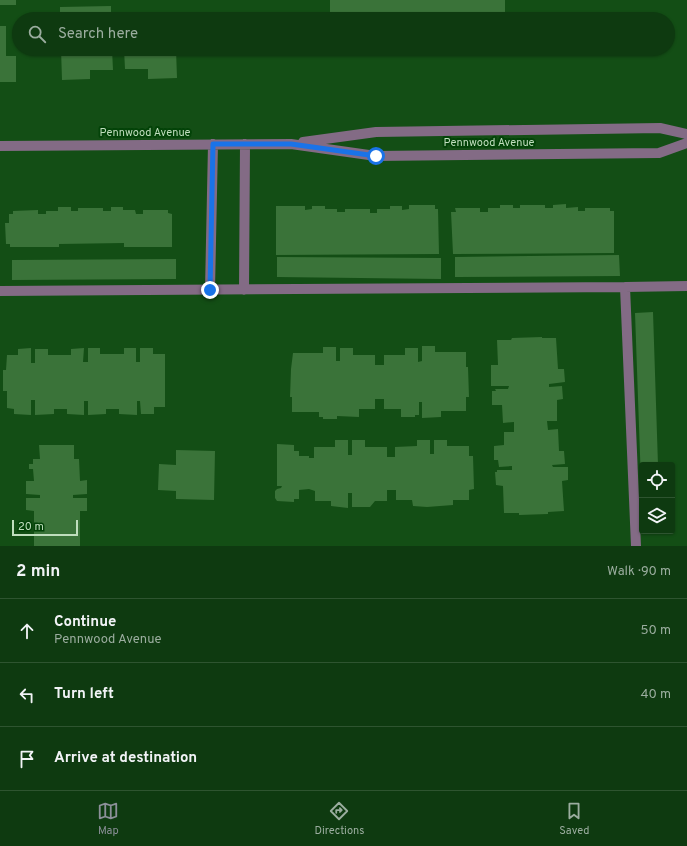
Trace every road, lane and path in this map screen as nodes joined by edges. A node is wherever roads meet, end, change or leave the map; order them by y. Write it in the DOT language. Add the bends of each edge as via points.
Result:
graph roads {
  1 [pos="687,134"];
  2 [pos="213,144"];
  3 [pos="245,144"];
  4 [pos="291,144"];
  5 [pos="687,144"];
  6 [pos="0,146"];
  7 [pos="687,286"];
  8 [pos="625,287"];
  9 [pos="210,290"];
  10 [pos="244,290"];
  11 [pos="0,291"];
  12 [pos="636,546"];
  1 -- 4 [label="street, Pennwood Avenue" via="660,128 376,132"];
  2 -- 3 [label="street, Pennwood Avenue"];
  2 -- 6 [label="street, Pennwood Avenue"];
  2 -- 9 [label="street"];
  3 -- 4 [label="street, Pennwood Avenue"];
  3 -- 10 [label="street"];
  4 -- 5 [label="street, Pennwood Avenue" via="376,156 659,153"];
  7 -- 8 [label="street"];
  8 -- 10 [label="street"];
  8 -- 12 [label="street"];
  9 -- 10 [label="street"];
  9 -- 11 [label="street"];
}
